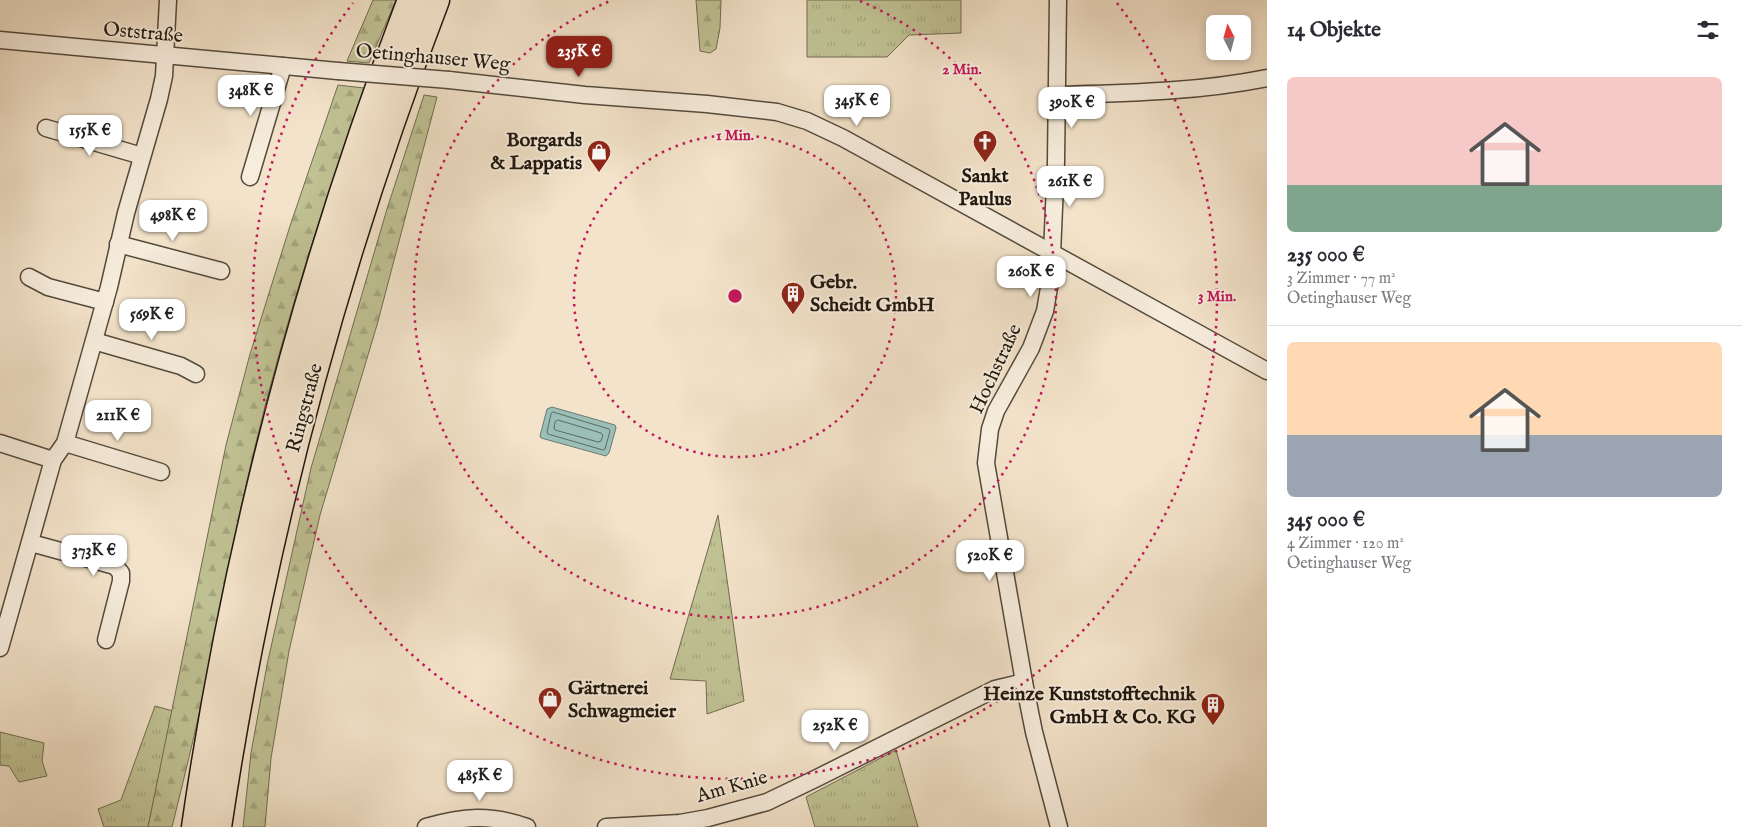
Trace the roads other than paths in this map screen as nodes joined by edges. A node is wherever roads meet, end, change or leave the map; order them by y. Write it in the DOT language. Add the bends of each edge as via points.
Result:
graph roads {
  1 [pos="168,0"];
  2 [pos="411,0"];
  3 [pos="436,0"];
  4 [pos="1058,0"];
  5 [pos="0,40"];
  6 [pos="165,56"];
  7 [pos="283,66"];
  8 [pos="338,71"];
  9 [pos="1267,78"];
  10 [pos="1057,95"];
  11 [pos="46,128"];
  12 [pos="142,156"];
  13 [pos="250,176"];
  14 [pos="118,244"];
  15 [pos="1053,253"];
  16 [pos="221,271"];
  17 [pos="28,277"];
  18 [pos="105,302"];
  19 [pos="94,341"];
  20 [pos="1267,371"];
  21 [pos="196,374"];
  22 [pos="0,443"];
  23 [pos="66,443"];
  24 [pos="53,460"];
  25 [pos="161,472"];
  26 [pos="31,543"];
  27 [pos="1,639"];
  28 [pos="106,640"];
  29 [pos="1024,682"];
  30 [pos="195,827"];
  31 [pos="218,827"];
  32 [pos="426,827"];
  33 [pos="527,827"];
  34 [pos="606,827"];
  35 [pos="1058,827"];
  1 -- 6 [label="street"];
  2 -- 30 [label="highway, Ringstraße" via="360,140 283,396 222,665"];
  3 -- 31 [label="highway, Ringstraße" via="355,233 293,455 250,644"];
  4 -- 10 [label="street, Hochstraße"];
  5 -- 6 [label="street, Oststraße"];
  6 -- 7 [label="street, Oststraße"];
  6 -- 12 [label="street" via="159,99"];
  7 -- 8 [label="street, Oststraße"];
  7 -- 13 [label="street"];
  8 -- 15 [label="street, Oetinghauser Weg, bridge" via="777,112 807,121 843,138"];
  9 -- 10 [label="street" via="1174,92"];
  10 -- 15 [label="street, Hochstraße"];
  11 -- 12 [label="street"];
  12 -- 14 [label="street"];
  14 -- 16 [label="street"];
  14 -- 18 [label="street"];
  15 -- 20 [label="street, Oetinghauser Weg"];
  15 -- 29 [label="street, Hochstraße" via="1044,311 1032,348 996,411 986,463"];
  17 -- 18 [label="street" via="48,287"];
  18 -- 19 [label="street"];
  19 -- 21 [label="street" via="181,366"];
  19 -- 23 [label="street"];
  22 -- 24 [label="street"];
  23 -- 24 [label="street"];
  23 -- 25 [label="street"];
  24 -- 26 [label="street"];
  26 -- 27 [label="street"];
  26 -- 28 [label="street" via="115,566 121,573"];
  29 -- 34 [label="street, Am Knie" via="996,689 767,802 680,823"];
  29 -- 35 [label="street, Hochstraße"];
  32 -- 33 [label="street" via="478,817 499,818"];
}
